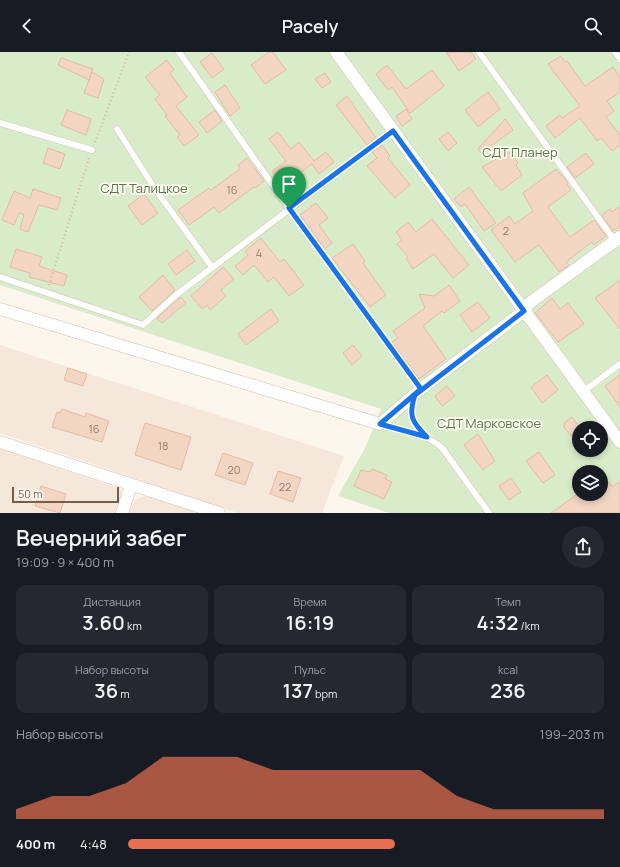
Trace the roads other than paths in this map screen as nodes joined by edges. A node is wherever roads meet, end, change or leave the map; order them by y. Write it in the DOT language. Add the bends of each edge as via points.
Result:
graph roads {
  1 [pos="179,52"];
  2 [pos="336,52"];
  3 [pos="479,52"];
  4 [pos="615,52"];
  5 [pos="620,59"];
  6 [pos="0,123"];
  7 [pos="117,129"];
  8 [pos="393,131"];
  9 [pos="92,150"];
  10 [pos="289,208"];
  11 [pos="617,239"];
  12 [pos="212,267"];
  13 [pos="0,277"];
  14 [pos="0,309"];
  15 [pos="524,311"];
  16 [pos="620,364"];
  17 [pos="584,391"];
  18 [pos="418,392"];
  19 [pos="380,424"];
  20 [pos="427,437"];
  21 [pos="0,442"];
  22 [pos="620,442"];
  23 [pos="131,485"];
  24 [pos="122,513"];
  25 [pos="219,513"];
  26 [pos="489,513"];
  1 -- 10 [label="lane"];
  2 -- 8 [label="street"];
  3 -- 11 [label="lane"];
  4 -- 5 [label="lane"];
  6 -- 9 [label="lane"];
  7 -- 12 [label="lane" via="154,189"];
  8 -- 10 [label="lane"];
  8 -- 15 [label="street"];
  10 -- 12 [label="lane"];
  10 -- 18 [label="lane"];
  11 -- 15 [label="street" via="528,304"];
  12 -- 13 [label="lane" via="143,325"];
  14 -- 19 [label="street"];
  15 -- 17 [label="street"];
  15 -- 18 [label="street"];
  16 -- 17 [label="lane"];
  17 -- 22 [label="street"];
  18 -- 19 [label="street"];
  18 -- 20 [label="lane" via="411,407 411,416"];
  19 -- 20 [label="lane"];
  20 -- 26 [label="lane" via="443,449"];
  21 -- 23 [label="street"];
  23 -- 24 [label="street"];
  23 -- 25 [label="street"];
}
